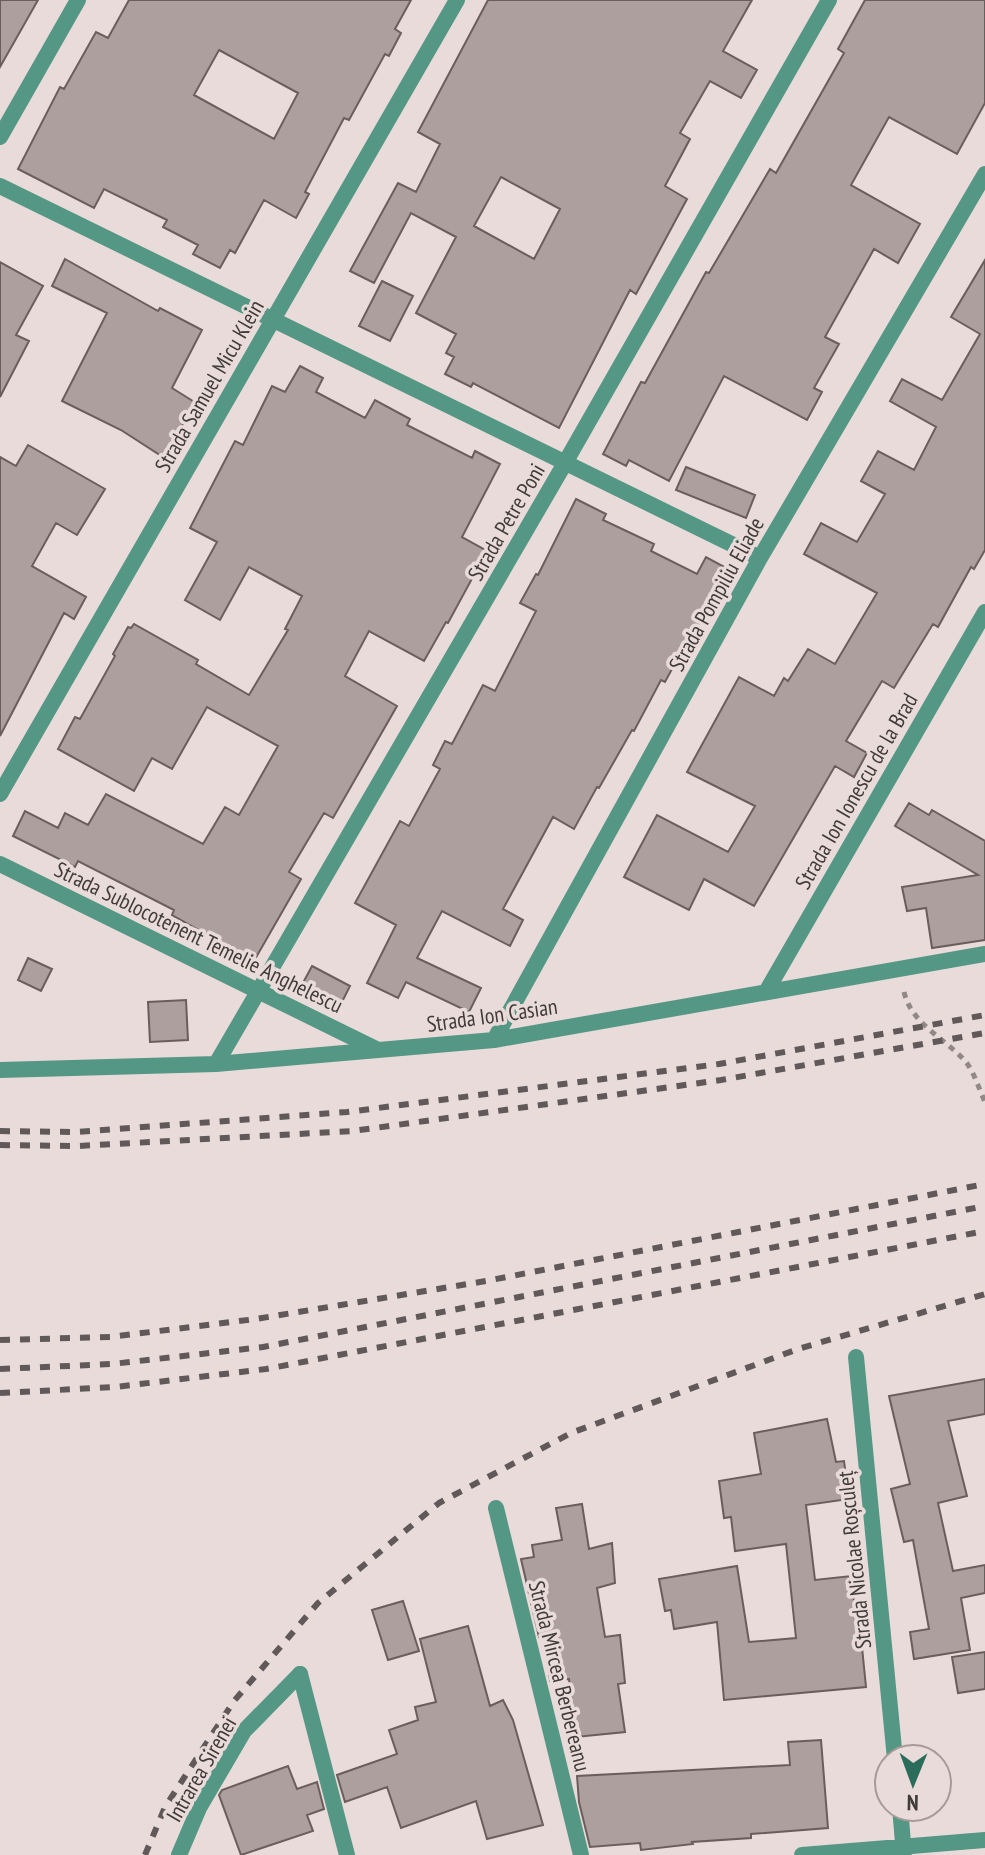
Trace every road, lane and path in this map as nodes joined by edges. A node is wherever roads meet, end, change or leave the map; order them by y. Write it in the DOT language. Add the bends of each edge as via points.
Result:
graph roads {
  1 [pos="78,0"];
  2 [pos="457,0"];
  3 [pos="829,0"];
  4 [pos="0,137"];
  5 [pos="985,174"];
  6 [pos="0,186"];
  7 [pos="273,319"];
  8 [pos="565,463"];
  9 [pos="760,558"];
  10 [pos="985,612"];
  11 [pos="0,794"];
  12 [pos="0,864"];
  13 [pos="985,954"];
  14 [pos="898,969"];
  15 [pos="260,992"];
  16 [pos="766,992"];
  17 [pos="494,1040"];
  18 [pos="378,1050"];
  19 [pos="216,1064"];
  20 [pos="0,1070"];
  21 [pos="985,1102"];
  22 [pos="856,1357"];
  23 [pos="496,1508"];
  24 [pos="893,1743"];
  25 [pos="901,1823"];
  26 [pos="985,1840"];
  27 [pos="904,1851"];
  28 [pos="179,1855"];
  29 [pos="347,1855"];
  30 [pos="581,1855"];
  31 [pos="802,1855"];
  1 -- 4 [label="street"];
  2 -- 7 [label="street, Strada Samuel Micu Klein"];
  3 -- 8 [label="street, Strada Petre Poni"];
  5 -- 9 [label="street, Strada Pompiliu Eliade"];
  6 -- 7 [label="street"];
  7 -- 8 [label="street"];
  7 -- 11 [label="street, Strada Samuel Micu Klein"];
  8 -- 9 [label="street"];
  8 -- 15 [label="street, Strada Petre Poni"];
  9 -- 17 [label="street, Strada Pompiliu Eliade"];
  10 -- 16 [label="street, Strada Ion Ionescu de la Brad"];
  12 -- 15 [label="street, Strada Sublocotenent Temelie Anghelescu"];
  13 -- 14 [label="street, Strada Ion Casian"];
  14 -- 16 [label="street, Strada Ion Casian"];
  14 -- 21 [label="path" via="907,1003 930,1033 966,1063"];
  15 -- 18 [label="street, Strada Sublocotenent Temelie Anghelescu"];
  15 -- 19 [label="street, Strada Petre Poni"];
  16 -- 17 [label="street, Strada Ion Casian"];
  17 -- 18 [label="street, Strada Ion Casian"];
  18 -- 19 [label="street, Strada Ion Casian"];
  19 -- 20 [label="street, Strada Ion Casian"];
  22 -- 24 [label="street, Strada Nicolae Roșculeț"];
  23 -- 30 [label="street, Strada Mircea Berbereanu"];
  25 -- 27 [label="street"];
  26 -- 27 [label="street"];
  27 -- 31 [label="street"];
  28 -- 29 [label="street, Intrarea Sirenei" via="199,1808 244,1731 300,1674"];
}
